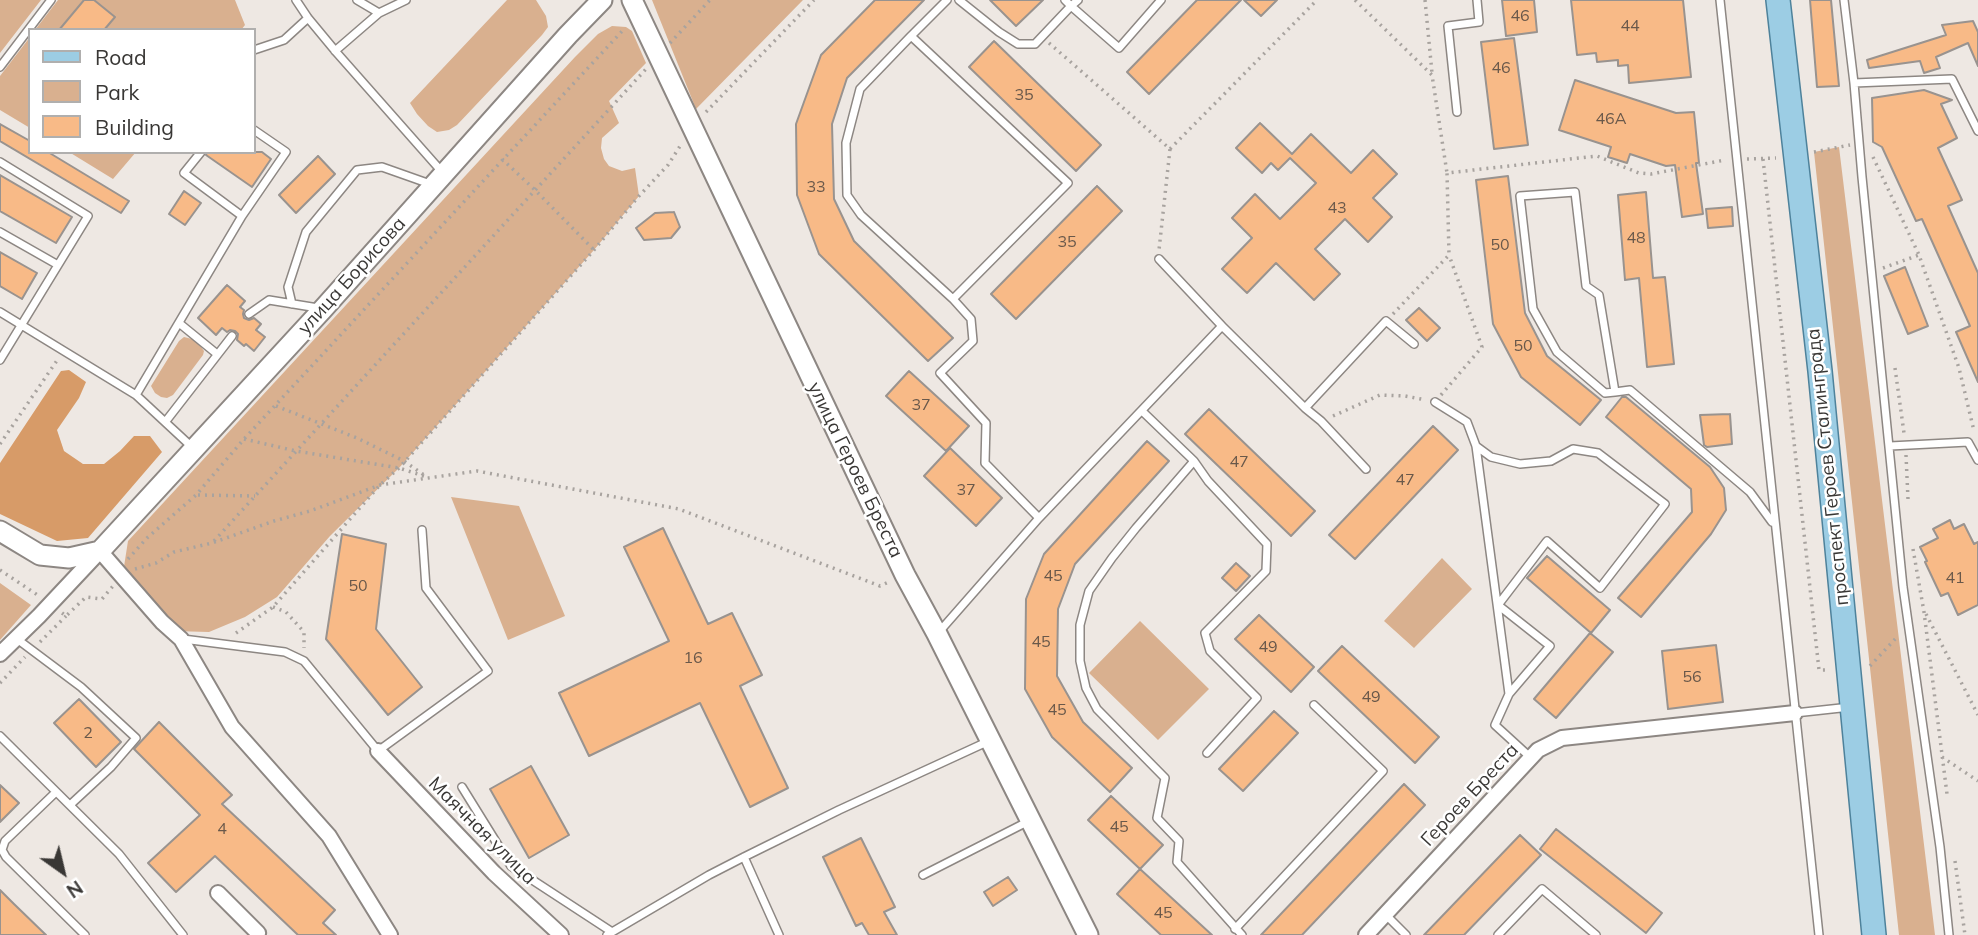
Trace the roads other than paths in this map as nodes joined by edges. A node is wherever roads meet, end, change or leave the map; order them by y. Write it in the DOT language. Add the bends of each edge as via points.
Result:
graph roads {
  1 [pos="51,0"];
  2 [pos="296,0"];
  3 [pos="357,0"];
  4 [pos="406,0"];
  5 [pos="602,0"];
  6 [pos="947,0"];
  7 [pos="959,0"];
  8 [pos="1078,0"];
  9 [pos="1161,0"];
  10 [pos="1477,0"];
  11 [pos="1720,0"];
  12 [pos="1778,0"];
  13 [pos="1844,0"];
  14 [pos="1068,3"];
  15 [pos="635,7"];
  16 [pos="379,13"];
  17 [pos="308,18"];
  18 [pos="30,28"];
  19 [pos="28,30"];
  20 [pos="911,36"];
  21 [pos="256,49"];
  22 [pos="335,51"];
  23 [pos="0,67"];
  24 [pos="1854,83"];
  25 [pos="1457,112"];
  26 [pos="256,131"];
  27 [pos="1978,131"];
  28 [pos="199,154"];
  29 [pos="0,162"];
  30 [pos="439,179"];
  31 [pos="242,216"];
  32 [pos="0,232"];
  33 [pos="1158,259"];
  34 [pos="58,265"];
  35 [pos="953,299"];
  36 [pos="292,304"];
  37 [pos="323,309"];
  38 [pos="0,312"];
  39 [pos="249,314"];
  40 [pos="179,323"];
  41 [pos="22,325"];
  42 [pos="1222,326"];
  43 [pos="232,336"];
  44 [pos="1414,344"];
  45 [pos="217,354"];
  46 [pos="0,360"];
  47 [pos="1615,392"];
  48 [pos="136,395"];
  49 [pos="1434,402"];
  50 [pos="1305,408"];
  51 [pos="1142,411"];
  52 [pos="166,421"];
  53 [pos="1476,446"];
  54 [pos="1890,446"];
  55 [pos="194,449"];
  56 [pos="1978,460"];
  57 [pos="1194,461"];
  58 [pos="1366,469"];
  59 [pos="1039,518"];
  60 [pos="1774,525"];
  61 [pos="422,530"];
  62 [pos="0,531"];
  63 [pos="100,551"];
  64 [pos="1498,605"];
  65 [pos="937,634"];
  66 [pos="16,638"];
  67 [pos="181,639"];
  68 [pos="0,654"];
  69 [pos="1509,694"];
  70 [pos="1314,705"];
  71 [pos="1852,707"];
  72 [pos="1795,713"];
  73 [pos="0,736"];
  74 [pos="989,740"];
  75 [pos="377,751"];
  76 [pos="1207,753"];
  77 [pos="1531,758"];
  78 [pos="462,787"];
  79 [pos="56,792"];
  80 [pos="70,805"];
  81 [pos="1030,821"];
  82 [pos="744,858"];
  83 [pos="923,875"];
  84 [pos="218,893"];
  85 [pos="1385,914"];
  86 [pos="1235,929"];
  87 [pos="609,933"];
  88 [pos="85,935"];
  89 [pos="183,935"];
  90 [pos="257,935"];
  91 [pos="390,935"];
  92 [pos="561,935"];
  93 [pos="779,935"];
  94 [pos="1088,935"];
  95 [pos="1242,935"];
  96 [pos="1366,935"];
  97 [pos="1406,935"];
  98 [pos="1498,935"];
  99 [pos="1595,935"];
  100 [pos="1819,935"];
  101 [pos="1874,935"];
  102 [pos="1949,935"];
  1 -- 18 [label="lane"];
  2 -- 17 [label="lane"];
  3 -- 16 [label="lane"];
  4 -- 16 [label="lane"];
  5 -- 30 [label="street, улица Борисова"];
  6 -- 20 [label="lane"];
  7 -- 14 [label="lane" via="1018,44 1035,44"];
  8 -- 14 [label="lane"];
  9 -- 14 [label="lane" via="1119,48"];
  10 -- 25 [label="lane" via="1479,22 1448,26"];
  11 -- 60 [label="lane"];
  12 -- 71 [label="main road, проспект Героев Сталинграда"];
  13 -- 24 [label="lane"];
  15 -- 65 [label="street, улица Героев Бреста"];
  16 -- 22 [label="lane"];
  17 -- 21 [label="lane" via="284,40"];
  17 -- 22 [label="lane"];
  19 -- 23 [label="lane"];
  20 -- 35 [label="lane" via="860,89 846,143 846,195 861,215"];
  20 -- 35 [label="lane" via="1068,183"];
  22 -- 30 [label="lane"];
  24 -- 27 [label="lane" via="1951,79"];
  24 -- 54 [label="lane"];
  26 -- 31 [label="lane" via="286,152"];
  28 -- 31 [label="lane" via="184,173"];
  29 -- 34 [label="lane" via="88,216"];
  30 -- 36 [label="lane" via="382,167 357,170 306,232 288,287"];
  30 -- 37 [label="street, улица Борисова"];
  31 -- 40 [label="lane"];
  32 -- 34 [label="lane"];
  33 -- 42 [label="lane"];
  34 -- 41 [label="lane"];
  35 -- 59 [label="lane" via="971,318 973,341 940,373 986,423 985,463"];
  36 -- 37 [label="lane"];
  36 -- 39 [label="lane" via="270,300"];
  37 -- 55 [label="street, улица Борисова"];
  38 -- 41 [label="lane"];
  40 -- 45 [label="lane"];
  40 -- 48 [label="lane"];
  41 -- 46 [label="lane"];
  41 -- 48 [label="lane"];
  42 -- 50 [label="lane"];
  42 -- 51 [label="lane"];
  43 -- 45 [label="lane"];
  44 -- 50 [label="lane" via="1387,321"];
  45 -- 52 [label="lane"];
  47 -- 47 [label="lane" via="1599,295 1586,286 1575,192 1520,196 1534,309 1557,352 1605,393"];
  47 -- 60 [label="lane" via="1630,390 1750,492"];
  48 -- 52 [label="lane"];
  49 -- 53 [label="lane" via="1467,422"];
  50 -- 58 [label="lane"];
  51 -- 57 [label="lane"];
  51 -- 59 [label="lane"];
  52 -- 55 [label="lane"];
  53 -- 64 [label="lane"];
  53 -- 64 [label="lane" via="1491,457 1520,464 1551,461 1573,449 1598,453 1665,504 1600,588 1547,541"];
  54 -- 56 [label="lane" via="1968,442"];
  54 -- 102 [label="lane" via="1903,587"];
  55 -- 63 [label="street, улица Борисова"];
  57 -- 76 [label="lane" via="1267,544 1266,571 1205,633 1210,651 1257,698"];
  57 -- 86 [label="lane" via="1089,591 1080,625 1080,661 1097,709 1165,778 1157,818 1180,841 1177,862"];
  59 -- 65 [label="lane"];
  60 -- 72 [label="lane"];
  61 -- 75 [label="lane" via="426,588 488,671"];
  62 -- 63 [label="street" via="40,555 69,558"];
  63 -- 66 [label="street"];
  63 -- 67 [label="street" via="126,570 162,622"];
  64 -- 69 [label="lane"];
  64 -- 69 [label="lane" via="1550,646"];
  65 -- 74 [label="street, улица Героев Бреста"];
  66 -- 68 [label="street"];
  66 -- 80 [label="lane" via="81,687 136,738"];
  67 -- 75 [label="lane" via="285,652 304,661"];
  67 -- 91 [label="street" via="232,727 329,836"];
  69 -- 77 [label="lane" via="1495,725"];
  70 -- 86 [label="lane" via="1382,771"];
  71 -- 72 [label="lane"];
  71 -- 101 [label="main road, проспект Героев Сталинграда"];
  72 -- 77 [label="street, Героев Бреста" via="1562,738"];
  72 -- 100 [label="lane"];
  73 -- 79 [label="lane"];
  74 -- 81 [label="street, улица Героев Бреста"];
  74 -- 82 [label="lane"];
  75 -- 92 [label="street, Маячная улица" via="494,873"];
  77 -- 85 [label="street, Героев Бреста"];
  78 -- 87 [label="lane" via="511,866"];
  79 -- 80 [label="lane"];
  79 -- 88 [label="lane" via="5,841 2,850"];
  80 -- 89 [label="lane" via="119,854"];
  81 -- 83 [label="lane"];
  81 -- 94 [label="street, улица Героев Бреста"];
  82 -- 87 [label="lane"];
  82 -- 93 [label="lane"];
  84 -- 90 [label="street"];
  85 -- 96 [label="street, Героев Бреста"];
  85 -- 97 [label="lane"];
  86 -- 95 [label="lane"];
  98 -- 99 [label="lane" via="1542,889"];
}
